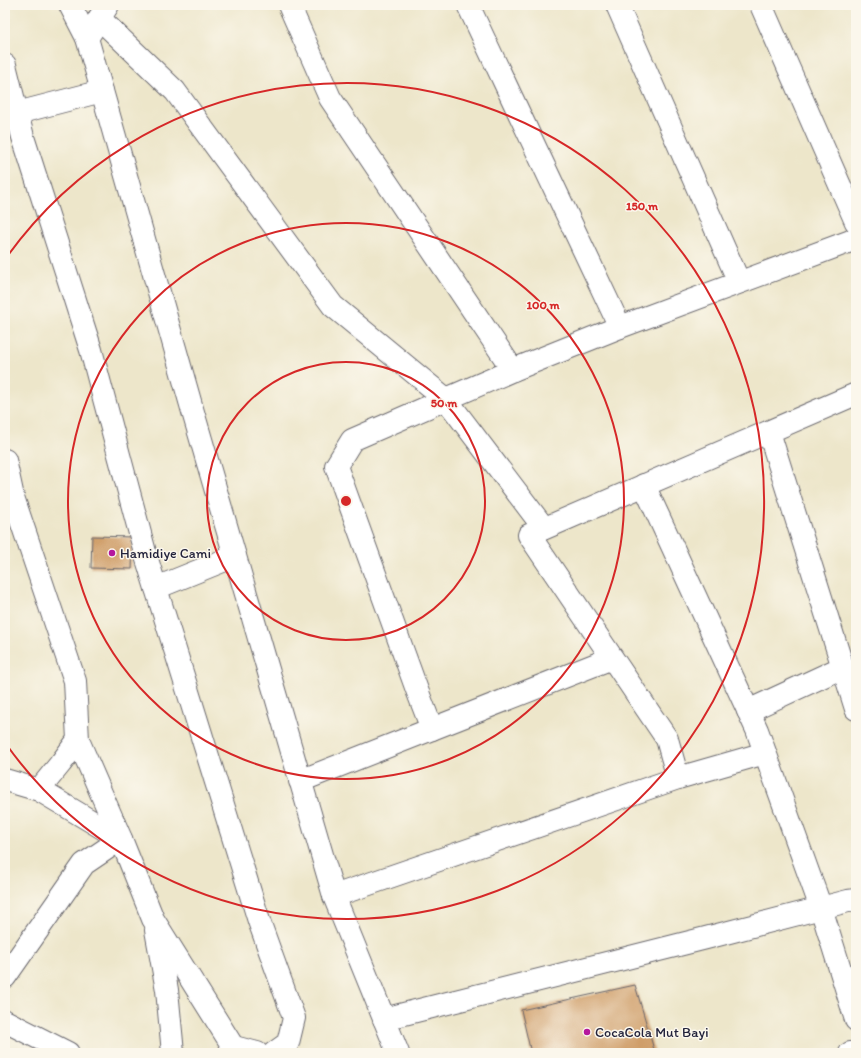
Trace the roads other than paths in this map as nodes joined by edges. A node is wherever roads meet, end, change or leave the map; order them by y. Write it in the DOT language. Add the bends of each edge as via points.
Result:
graph roads {
  1 [pos="70,5"];
  2 [pos="289,5"];
  3 [pos="468,5"];
  4 [pos="618,5"];
  5 [pos="761,5"];
  6 [pos="103,12"];
  7 [pos="87,38"];
  8 [pos="5,65"];
  9 [pos="102,91"];
  10 [pos="17,113"];
  11 [pos="856,222"];
  12 [pos="856,239"];
  13 [pos="738,282"];
  14 [pos="620,326"];
  15 [pos="513,370"];
  16 [pos="856,394"];
  17 [pos="446,399"];
  18 [pos="769,432"];
  19 [pos="5,460"];
  20 [pos="644,485"];
  21 [pos="544,528"];
  22 [pos="235,556"];
  23 [pos="156,588"];
  24 [pos="612,658"];
  25 [pos="843,667"];
  26 [pos="856,709"];
  27 [pos="748,711"];
  28 [pos="432,728"];
  29 [pos="78,740"];
  30 [pos="766,753"];
  31 [pos="678,778"];
  32 [pos="5,780"];
  33 [pos="300,781"];
  34 [pos="40,790"];
  35 [pos="121,839"];
  36 [pos="334,896"];
  37 [pos="856,900"];
  38 [pos="821,908"];
  39 [pos="154,919"];
  40 [pos="5,977"];
  41 [pos="384,1019"];
  42 [pos="856,1020"];
  43 [pos="5,1021"];
  44 [pos="236,1050"];
  45 [pos="856,1052"];
  46 [pos="68,1053"];
  47 [pos="173,1053"];
  48 [pos="257,1053"];
  49 [pos="274,1053"];
  50 [pos="398,1053"];
  51 [pos="850,1053"];
  1 -- 7 [label="street"];
  2 -- 15 [label="street" via="330,98"];
  3 -- 14 [label="street"];
  4 -- 13 [label="street"];
  5 -- 11 [label="street"];
  6 -- 7 [label="street"];
  6 -- 17 [label="street" via="175,91 333,306"];
  7 -- 9 [label="street"];
  8 -- 10 [label="street"];
  9 -- 10 [label="street"];
  9 -- 22 [label="street"];
  10 -- 23 [label="street" via="91,350"];
  12 -- 13 [label="street"];
  13 -- 14 [label="street"];
  14 -- 15 [label="street"];
  15 -- 17 [label="street"];
  16 -- 18 [label="street"];
  17 -- 21 [label="street"];
  17 -- 28 [label="street" via="352,440 336,466"];
  18 -- 20 [label="street"];
  18 -- 25 [label="street"];
  19 -- 29 [label="street" via="14,497 75,681"];
  20 -- 21 [label="street"];
  20 -- 27 [label="street"];
  21 -- 24 [label="street" via="529,534"];
  22 -- 23 [label="street"];
  22 -- 33 [label="street"];
  23 -- 49 [label="street" via="260,921 294,1018 288,1043"];
  24 -- 28 [label="street"];
  24 -- 31 [label="street" via="667,739"];
  25 -- 26 [label="street"];
  25 -- 27 [label="street"];
  27 -- 30 [label="street"];
  28 -- 33 [label="street"];
  29 -- 34 [label="street"];
  29 -- 35 [label="street"];
  30 -- 31 [label="street"];
  30 -- 38 [label="street"];
  31 -- 36 [label="street"];
  32 -- 34 [label="street"];
  33 -- 36 [label="street"];
  34 -- 35 [label="street"];
  35 -- 39 [label="street"];
  35 -- 40 [label="street" via="84,864"];
  36 -- 41 [label="street"];
  37 -- 38 [label="street"];
  38 -- 41 [label="street"];
  38 -- 42 [label="street"];
  39 -- 44 [label="street"];
  39 -- 47 [label="street" via="167,990"];
  41 -- 50 [label="street"];
  43 -- 46 [label="street"];
  44 -- 48 [label="street"];
  45 -- 51 [label="street"];
}
